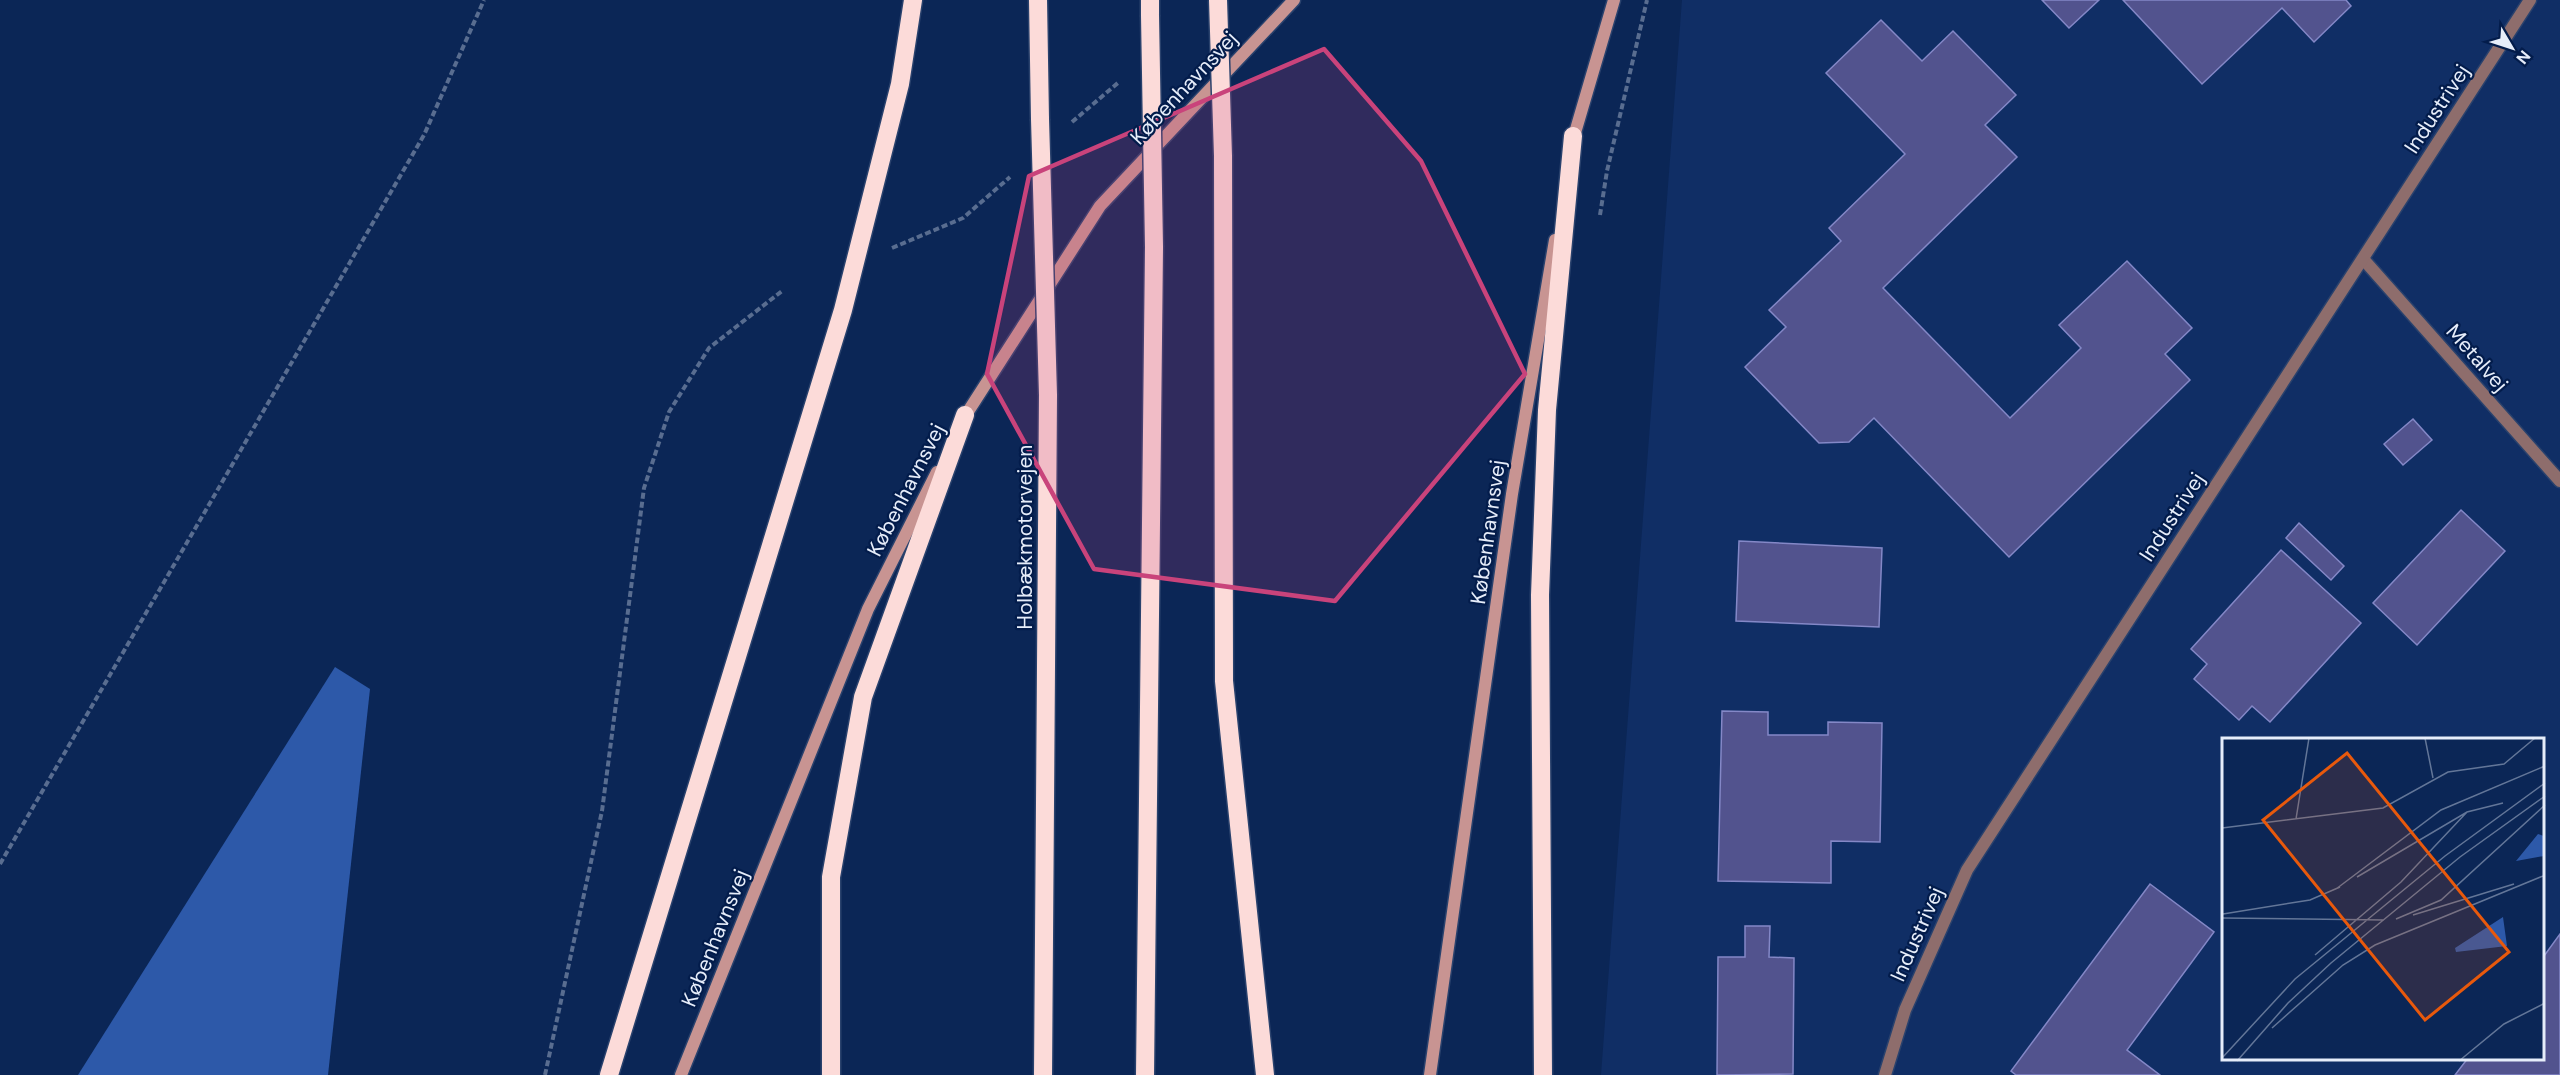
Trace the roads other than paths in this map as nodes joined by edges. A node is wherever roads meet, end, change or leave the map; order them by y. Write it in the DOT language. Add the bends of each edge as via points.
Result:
graph roads {
  1 [pos="913,0"];
  2 [pos="1038,0"];
  3 [pos="1218,0"];
  4 [pos="1294,0"];
  5 [pos="1614,0"];
  6 [pos="2530,0"];
  7 [pos="1150,7"];
  8 [pos="1573,136"];
  9 [pos="2364,260"];
  10 [pos="965,415"];
  11 [pos="2560,481"];
  12 [pos="609,1075"];
  13 [pos="681,1075"];
  14 [pos="831,1075"];
  15 [pos="1043,1075"];
  16 [pos="1145,1075"];
  17 [pos="1265,1075"];
  18 [pos="1430,1075"];
  19 [pos="1543,1075"];
  20 [pos="1885,1075"];
  1 -- 12 [label="highway" via="900,84 843,310"];
  2 -- 15 [label="highway, Holbækmotorvejen, bridge" via="1048,395"];
  3 -- 17 [label="highway, bridge" via="1223,156 1224,681"];
  4 -- 10 [label="main road, Københavnsvej" via="1100,206"];
  5 -- 8 [label="main road, Københavnsvej"];
  6 -- 9 [label="street, Industrivej"];
  7 -- 16 [label="highway, bridge" via="1154,246"];
  8 -- 18 [label="main road, Københavnsvej" via="1512,494"];
  8 -- 19 [label="highway" via="1547,410 1540,595"];
  9 -- 11 [label="street, Metalvej"];
  9 -- 20 [label="street, Industrivej" via="1967,870 1905,1010"];
  10 -- 13 [label="main road, Københavnsvej" via="868,609"];
  10 -- 14 [label="highway" via="863,697 831,877"];
}
